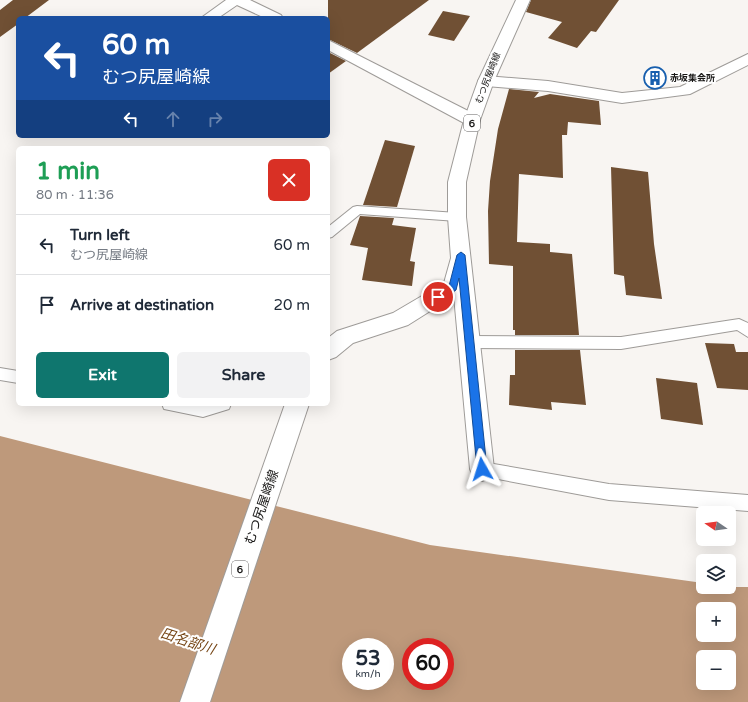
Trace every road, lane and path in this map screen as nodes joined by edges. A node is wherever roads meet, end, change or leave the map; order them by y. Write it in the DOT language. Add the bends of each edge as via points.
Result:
graph roads {
  1 [pos="235,0"];
  2 [pos="239,0"];
  3 [pos="523,0"];
  4 [pos="211,16"];
  5 [pos="272,16"];
  6 [pos="330,45"];
  7 [pos="748,59"];
  8 [pos="486,81"];
  9 [pos="472,120"];
  10 [pos="457,217"];
  11 [pos="330,232"];
  12 [pos="461,255"];
  13 [pos="748,331"];
  14 [pos="469,342"];
  15 [pos="330,349"];
  16 [pos="0,374"];
  17 [pos="16,377"];
  18 [pos="180,406"];
  19 [pos="217,406"];
  20 [pos="297,406"];
  21 [pos="482,469"];
  22 [pos="748,503"];
  23 [pos="195,702"];
  1 -- 4 [label="main road"];
  2 -- 5 [label="main road"];
  3 -- 8 [label="main road, むつ尻屋崎線 / 6"];
  6 -- 9 [label="main road"];
  7 -- 8 [label="main road" via="684,91 622,98 548,86"];
  8 -- 9 [label="main road, むつ尻屋崎線 / 6"];
  9 -- 10 [label="main road, むつ尻屋崎線 / 6" via="457,182"];
  10 -- 11 [label="lane" via="357,210"];
  10 -- 12 [label="main road, むつ尻屋崎線 / 6"];
  12 -- 14 [label="main road, むつ尻屋崎線 / 6"];
  12 -- 15 [label="main road, むつ尻屋崎線 / 6" via="453,288 400,319 345,337"];
  13 -- 14 [label="lane" via="739,324 621,343"];
  14 -- 21 [label="main road, むつ尻屋崎線 / 6"];
  16 -- 17 [label="lane"];
  18 -- 19 [label="lane" via="203,410"];
  20 -- 23 [label="main road, むつ尻屋崎線 / 6"];
  21 -- 22 [label="lane" via="609,492"];
}
